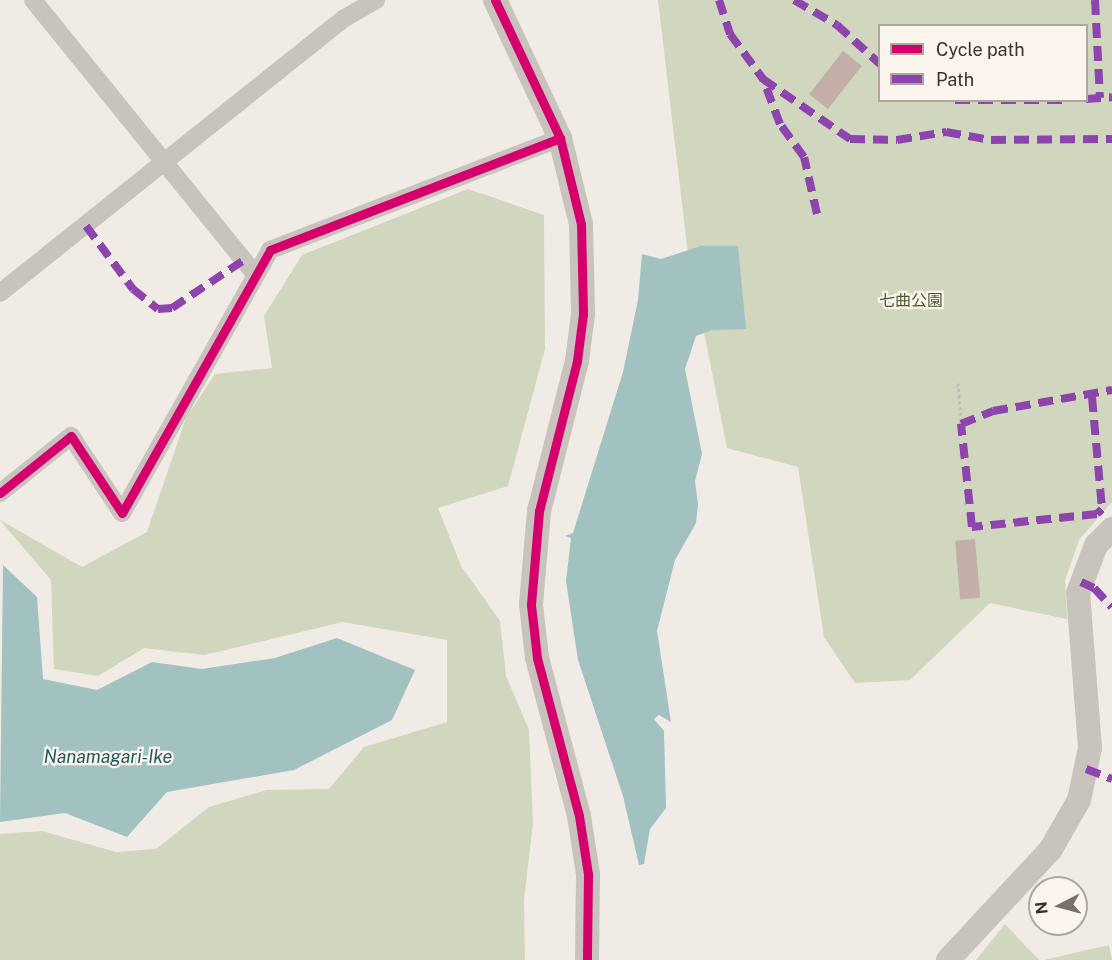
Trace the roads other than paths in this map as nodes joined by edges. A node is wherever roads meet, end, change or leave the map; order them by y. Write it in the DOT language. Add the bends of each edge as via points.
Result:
graph roads {
  1 [pos="33,0"];
  2 [pos="376,0"];
  3 [pos="495,0"];
  4 [pos="560,138"];
  5 [pos="165,165"];
  6 [pos="255,274"];
  7 [pos="0,293"];
  8 [pos="0,493"];
  9 [pos="1112,529"];
  10 [pos="587,960"];
  11 [pos="948,960"];
  1 -- 5 [label="street"];
  2 -- 5 [label="street" via="345,18"];
  3 -- 4 [label="street"];
  4 -- 6 [label="street" via="270,250"];
  4 -- 10 [label="street" via="581,224 583,314 577,361 539,511 531,605 537,658 579,816 591,916"];
  5 -- 6 [label="street"];
  5 -- 7 [label="street"];
  6 -- 8 [label="street" via="122,513 71,436"];
  9 -- 11 [label="street" via="1096,546 1078,593 1090,748 1079,800 1051,849"];
}
